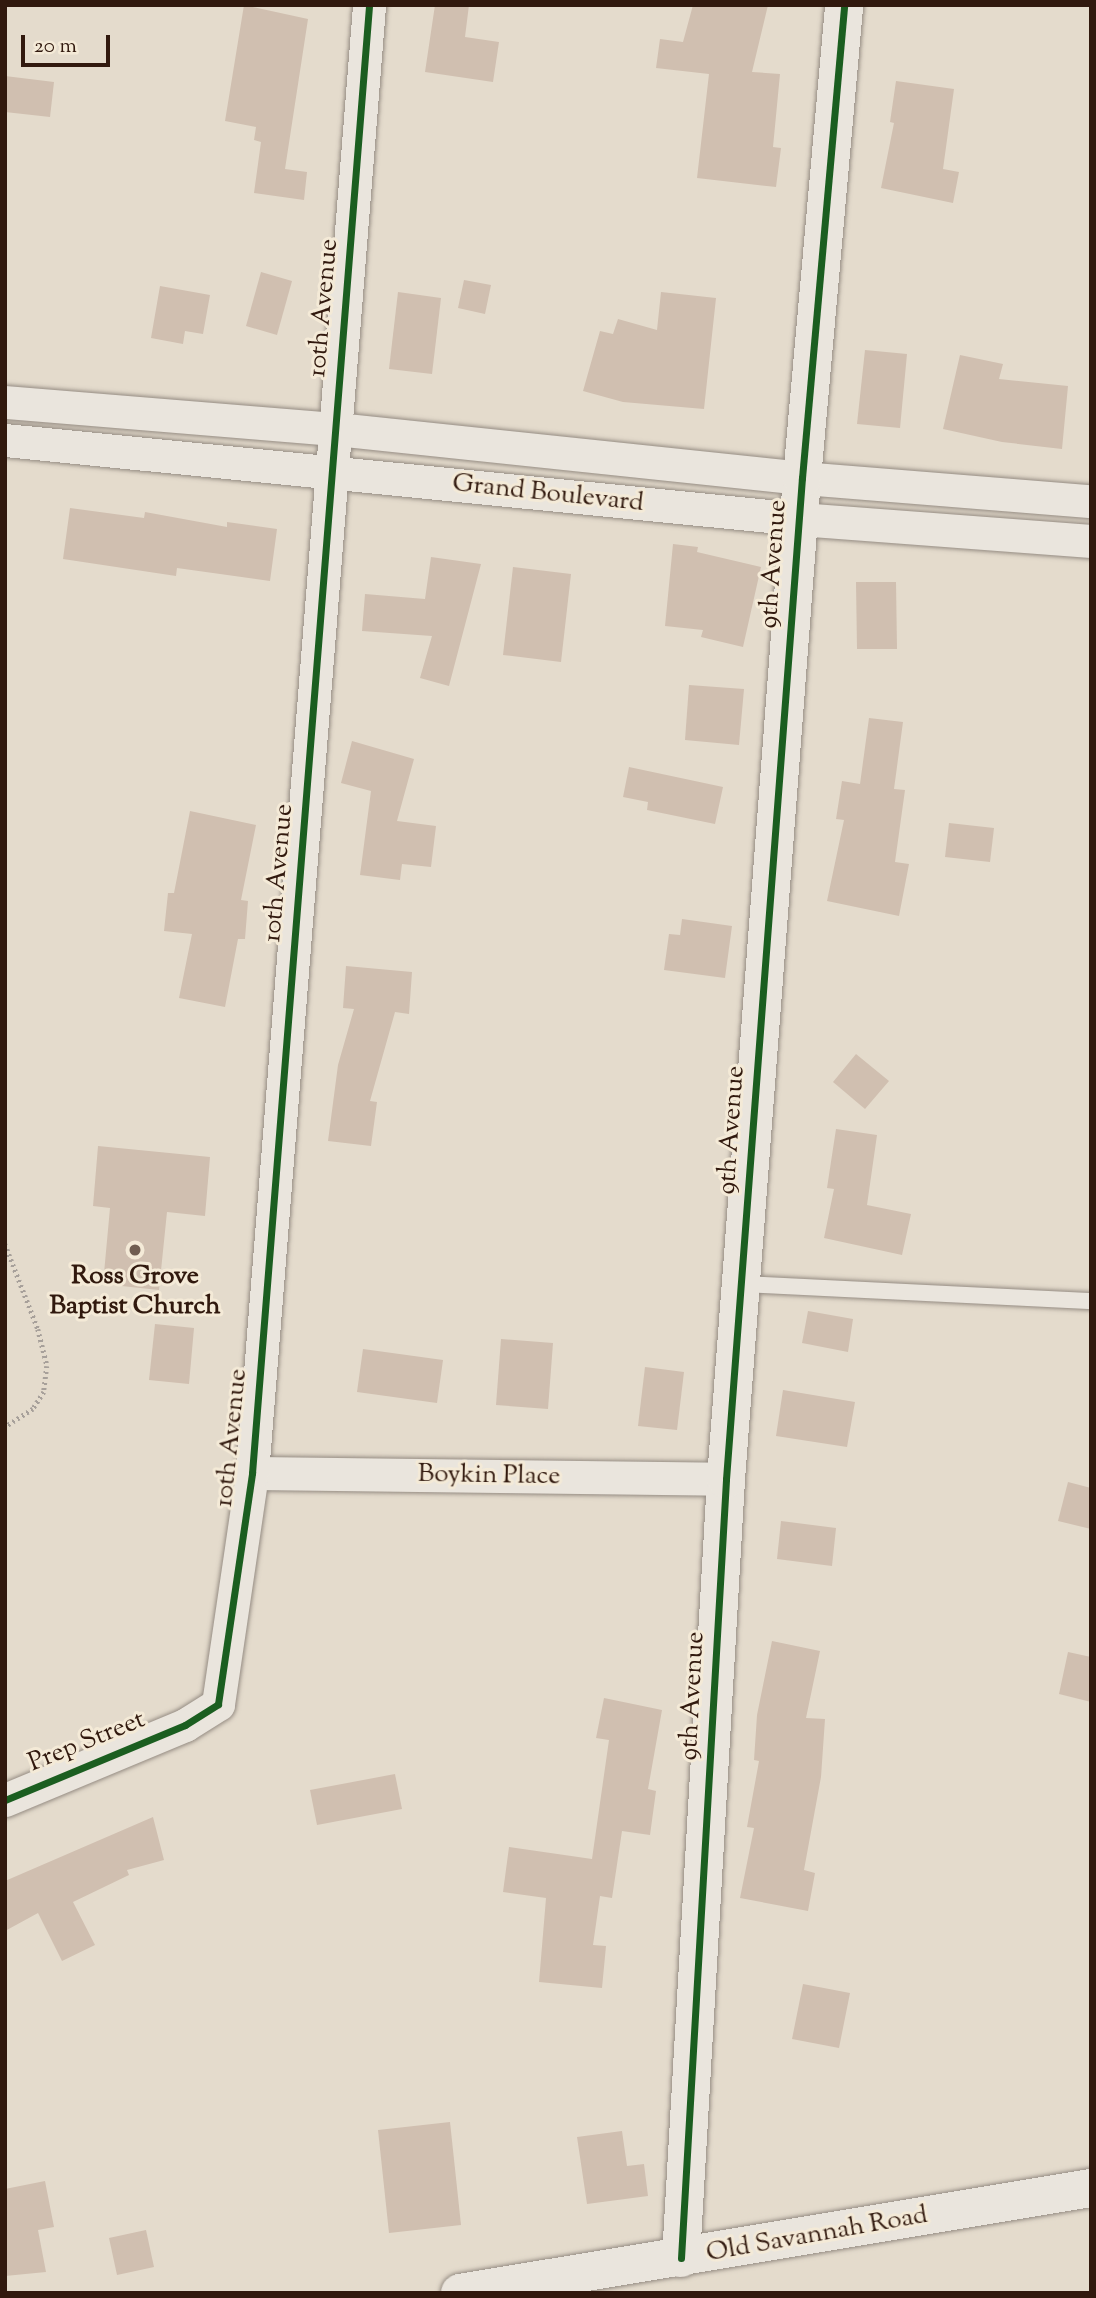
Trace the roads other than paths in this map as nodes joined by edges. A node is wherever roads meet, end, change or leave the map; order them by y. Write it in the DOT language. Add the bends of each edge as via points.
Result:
graph roads {
  1 [pos="369,5"];
  2 [pos="844,5"];
  3 [pos="5,402"];
  4 [pos="336,429"];
  5 [pos="5,440"];
  6 [pos="332,473"];
  7 [pos="802,478"];
  8 [pos="1091,501"];
  9 [pos="799,519"];
  10 [pos="1091,541"];
  11 [pos="741,1284"];
  12 [pos="1091,1301"];
  13 [pos="252,1473"];
  14 [pos="726,1479"];
  15 [pos="185,1725"];
  16 [pos="5,1800"];
  17 [pos="1091,2188"];
  18 [pos="681,2258"];
  19 [pos="460,2293"];
  1 -- 4 [label="street, 10th Avenue"];
  2 -- 7 [label="street, 9th Avenue"];
  3 -- 4 [label="street, Grand Boulevard"];
  4 -- 6 [label="street, 10th Avenue"];
  4 -- 7 [label="street, Grand Boulevard"];
  5 -- 6 [label="street, Grand Boulevard"];
  6 -- 9 [label="street, Grand Boulevard"];
  6 -- 13 [label="street, 10th Avenue"];
  7 -- 8 [label="street, Grand Boulevard"];
  7 -- 9 [label="street, 9th Avenue"];
  9 -- 10 [label="street, Grand Boulevard"];
  9 -- 11 [label="street, 9th Avenue"];
  11 -- 12 [label="lane"];
  11 -- 14 [label="street, 9th Avenue"];
  13 -- 14 [label="street, Boykin Place"];
  13 -- 15 [label="street, 10th Avenue" via="218,1704"];
  14 -- 18 [label="street, 9th Avenue"];
  15 -- 16 [label="street, Prep Street"];
  17 -- 18 [label="street, Old Savannah Road"];
  18 -- 19 [label="street, Old Savannah Road"];
}
